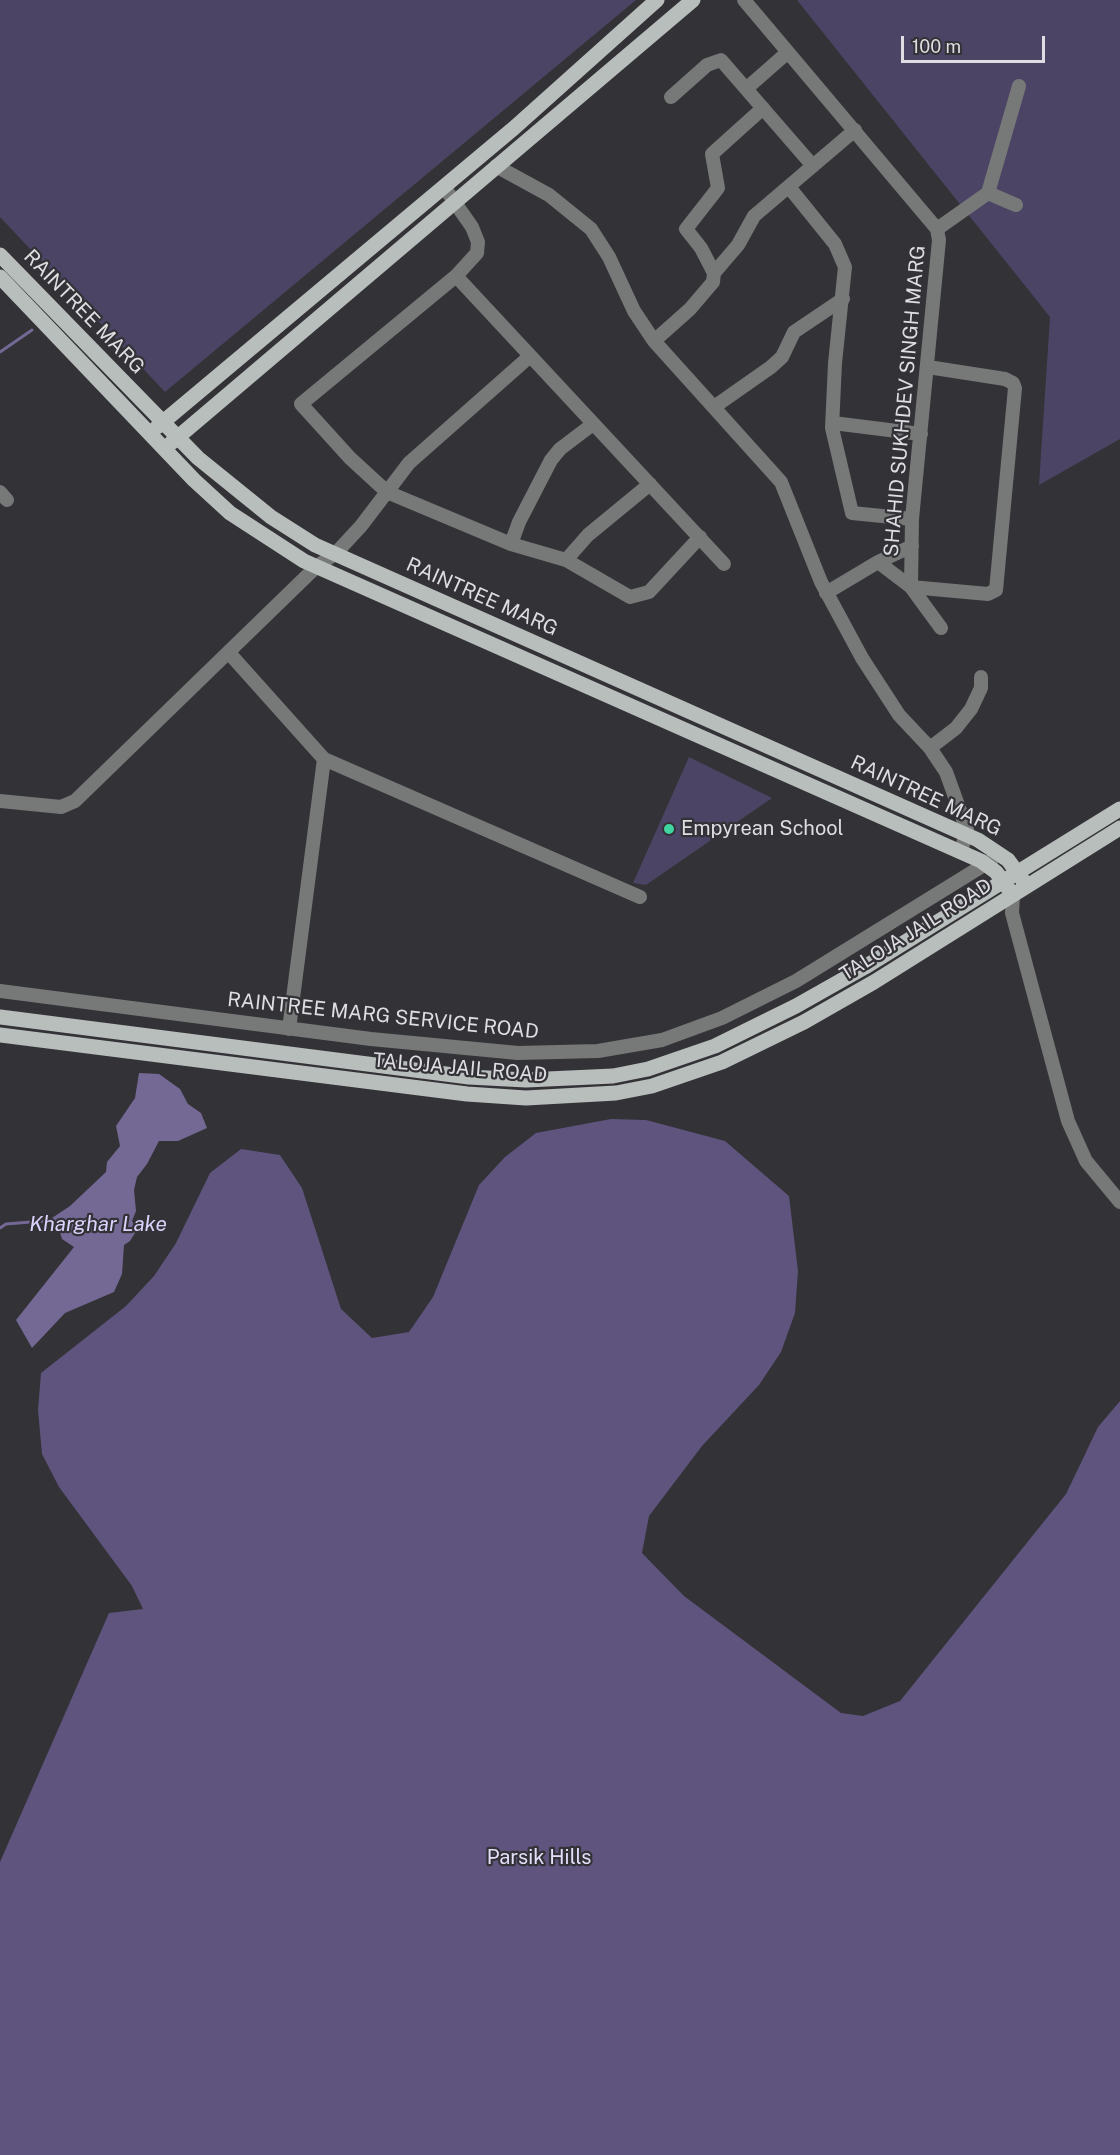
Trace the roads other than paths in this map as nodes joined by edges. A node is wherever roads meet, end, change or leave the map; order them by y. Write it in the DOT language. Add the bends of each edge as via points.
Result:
graph roads {
  1 [pos="657,0"];
  2 [pos="693,0"];
  3 [pos="744,0"];
  4 [pos="788,52"];
  5 [pos="581,68"];
  6 [pos="594,84"];
  7 [pos="1019,86"];
  8 [pos="747,88"];
  9 [pos="671,97"];
  10 [pos="763,108"];
  11 [pos="855,130"];
  12 [pos="511,131"];
  13 [pos="517,148"];
  14 [pos="496,166"];
  15 [pos="813,166"];
  16 [pos="444,187"];
  17 [pos="789,187"];
  18 [pos="988,193"];
  19 [pos="454,201"];
  20 [pos="1016,206"];
  21 [pos="937,229"];
  22 [pos="0,255"];
  23 [pos="714,273"];
  24 [pos="456,276"];
  25 [pos="0,277"];
  26 [pos="25,292"];
  27 [pos="843,299"];
  28 [pos="53,321"];
  29 [pos="654,341"];
  30 [pos="529,357"];
  31 [pos="928,367"];
  32 [pos="714,406"];
  33 [pos="162,421"];
  34 [pos="593,423"];
  35 [pos="832,423"];
  36 [pos="151,434"];
  37 [pos="921,434"];
  38 [pos="178,438"];
  39 [pos="164,449"];
  40 [pos="650,484"];
  41 [pos="387,492"];
  42 [pos="912,519"];
  43 [pos="700,537"];
  44 [pos="511,544"];
  45 [pos="912,546"];
  46 [pos="336,553"];
  47 [pos="566,560"];
  48 [pos="878,562"];
  49 [pos="724,564"];
  50 [pos="316,567"];
  51 [pos="911,587"];
  52 [pos="826,593"];
  53 [pos="941,628"];
  54 [pos="230,654"];
  55 [pos="981,677"];
  56 [pos="930,748"];
  57 [pos="324,759"];
  58 [pos="0,801"];
  59 [pos="1120,809"];
  60 [pos="1120,828"];
  61 [pos="968,836"];
  62 [pos="961,851"];
  63 [pos="1002,854"];
  64 [pos="986,864"];
  65 [pos="1018,872"];
  66 [pos="1003,881"];
  67 [pos="1027,886"];
  68 [pos="1013,895"];
  69 [pos="640,897"];
  70 [pos="0,991"];
  71 [pos="0,1017"];
  72 [pos="289,1029"];
  73 [pos="0,1035"];
  74 [pos="1120,1203"];
  1 -- 5 [label="main road"];
  2 -- 6 [label="main road"];
  3 -- 4 [label="street, SHAHID SUKHDEV SINGH MARG"];
  4 -- 8 [label="street"];
  4 -- 11 [label="street, SHAHID SUKHDEV SINGH MARG"];
  5 -- 6 [label="street"];
  5 -- 12 [label="main road"];
  6 -- 13 [label="main road"];
  7 -- 18 [label="street"];
  8 -- 9 [label="street" via="721,60 707,65"];
  8 -- 10 [label="street"];
  10 -- 15 [label="street"];
  10 -- 23 [label="street" via="712,154 718,188 686,229"];
  11 -- 15 [label="street"];
  11 -- 21 [label="street, SHAHID SUKHDEV SINGH MARG"];
  12 -- 13 [label="street"];
  12 -- 16 [label="main road"];
  13 -- 14 [label="main road"];
  14 -- 19 [label="main road"];
  14 -- 29 [label="street" via="549,195 591,229"];
  15 -- 17 [label="street"];
  16 -- 19 [label="street"];
  16 -- 33 [label="main road"];
  17 -- 23 [label="street" via="754,216 738,245"];
  17 -- 27 [label="street" via="840,251 845,267"];
  18 -- 20 [label="street"];
  18 -- 21 [label="street"];
  19 -- 24 [label="street" via="478,242 477,253"];
  19 -- 38 [label="main road"];
  21 -- 31 [label="street, SHAHID SUKHDEV SINGH MARG"];
  22 -- 26 [label="main road, RAINTREE MARG"];
  23 -- 29 [label="street" via="708,290"];
  24 -- 30 [label="street"];
  24 -- 41 [label="street" via="301,404 350,459"];
  25 -- 26 [label="main road, RAINTREE MARG"];
  26 -- 28 [label="main road, RAINTREE MARG"];
  27 -- 32 [label="street" via="794,332 782,357 771,367"];
  27 -- 35 [label="street"];
  28 -- 33 [label="main road, RAINTREE MARG"];
  28 -- 36 [label="main road, RAINTREE MARG"];
  29 -- 32 [label="street"];
  30 -- 34 [label="street"];
  30 -- 41 [label="street" via="409,462"];
  31 -- 37 [label="street, SHAHID SUKHDEV SINGH MARG"];
  31 -- 51 [label="street" via="1005,379 1016,388 996,590 988,594"];
  32 -- 52 [label="street" via="781,482"];
  33 -- 36 [label="main road"];
  33 -- 38 [label="main road, RAINTREE MARG"];
  34 -- 40 [label="street"];
  34 -- 44 [label="street" via="552,460"];
  35 -- 37 [label="street"];
  35 -- 42 [label="street" via="852,513"];
  36 -- 39 [label="main road, RAINTREE MARG"];
  37 -- 42 [label="street, SHAHID SUKHDEV SINGH MARG"];
  38 -- 39 [label="main road"];
  38 -- 46 [label="main road, RAINTREE MARG" via="211,471 271,517 315,545"];
  39 -- 50 [label="main road, RAINTREE MARG" via="230,513"];
  40 -- 43 [label="street"];
  40 -- 47 [label="street" via="588,535"];
  41 -- 44 [label="street"];
  41 -- 46 [label="street"];
  42 -- 45 [label="street, SHAHID SUKHDEV SINGH MARG"];
  43 -- 47 [label="street" via="653,588 638,597 630,597"];
  43 -- 49 [label="street"];
  44 -- 47 [label="street"];
  45 -- 48 [label="street"];
  45 -- 51 [label="street, SHAHID SUKHDEV SINGH MARG"];
  46 -- 50 [label="street"];
  46 -- 61 [label="main road, RAINTREE MARG"];
  48 -- 51 [label="street"];
  48 -- 52 [label="street"];
  50 -- 54 [label="street"];
  50 -- 62 [label="main road, RAINTREE MARG"];
  51 -- 53 [label="street"];
  52 -- 56 [label="street" via="882,692"];
  54 -- 57 [label="street"];
  54 -- 58 [label="street" via="75,801 61,807"];
  55 -- 56 [label="street" via="981,688 971,709 956,728"];
  56 -- 61 [label="street" via="961,806"];
  57 -- 69 [label="street"];
  57 -- 72 [label="street"];
  59 -- 65 [label="main road"];
  60 -- 67 [label="main road"];
  61 -- 62 [label="street"];
  61 -- 63 [label="main road, RAINTREE MARG"];
  62 -- 64 [label="main road, RAINTREE MARG"];
  63 -- 64 [label="street, RAINTREE MARG SERVICE ROAD"];
  63 -- 65 [label="main road, RAINTREE MARG"];
  64 -- 66 [label="main road, RAINTREE MARG"];
  64 -- 72 [label="street, RAINTREE MARG SERVICE ROAD" via="796,981 722,1018 662,1040 598,1051 518,1053"];
  65 -- 66 [label="main road"];
  65 -- 67 [label="main road, RAINTREE MARG"];
  66 -- 68 [label="main road, RAINTREE MARG"];
  66 -- 71 [label="main road, TALOJA JAIL ROAD" via="796,1006 715,1046 648,1069 613,1076 526,1080 469,1077"];
  67 -- 68 [label="main road"];
  68 -- 73 [label="main road, TALOJA JAIL ROAD" via="857,992 778,1035 687,1075 616,1093 526,1098 467,1094"];
  68 -- 74 [label="street" via="1012,913 1068,1121 1086,1161"];
  70 -- 72 [label="street, RAINTREE MARG SERVICE ROAD"];
}
